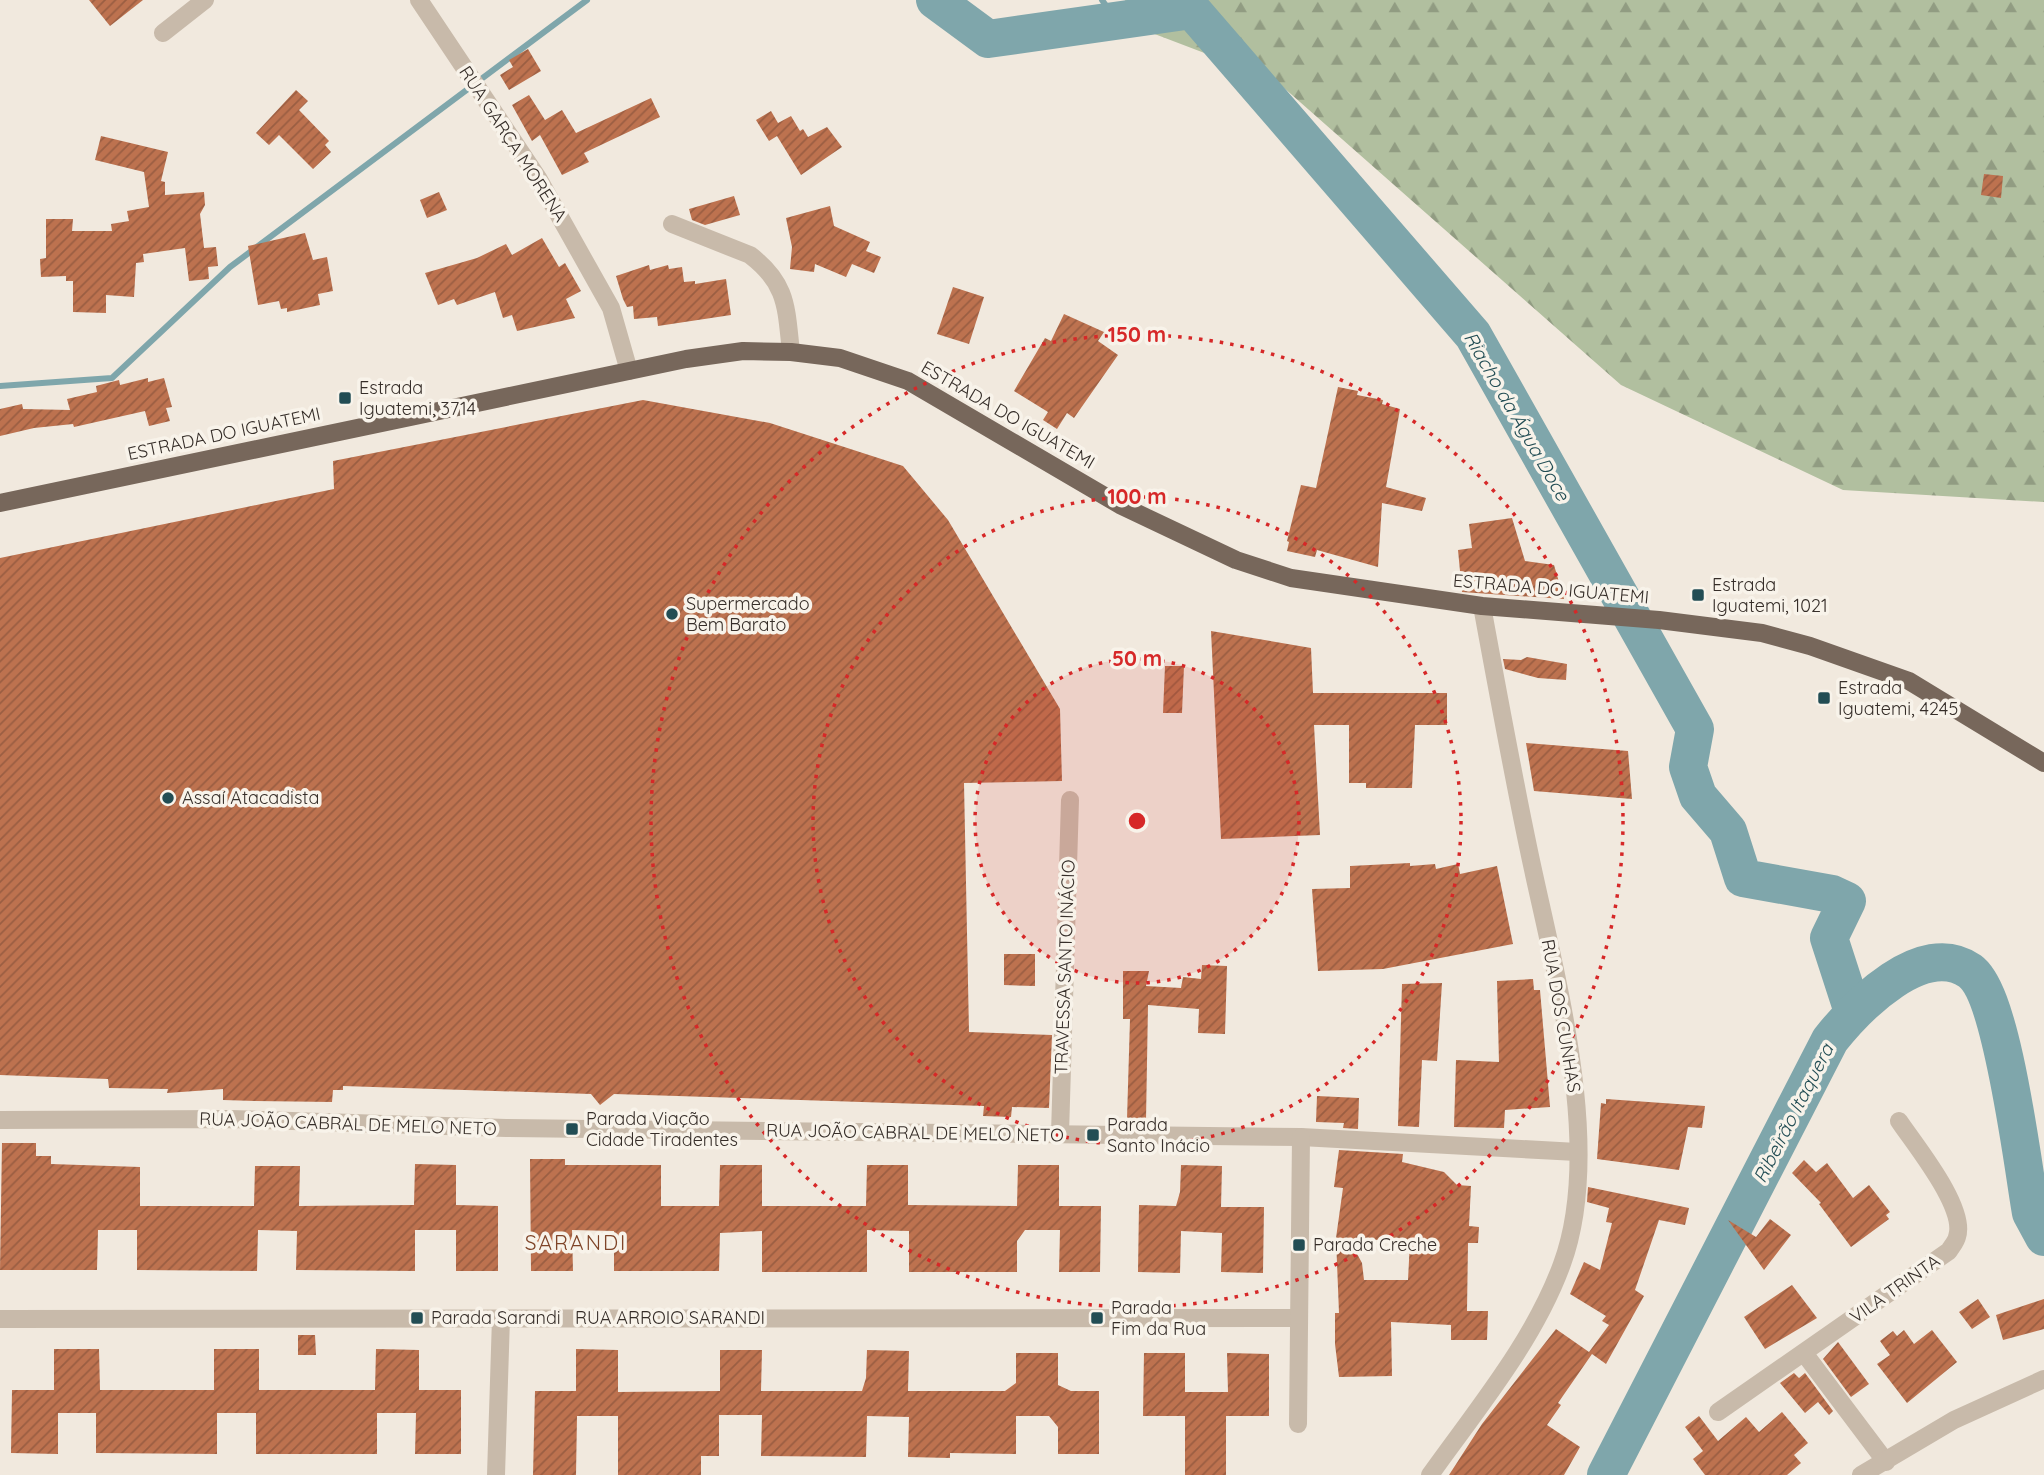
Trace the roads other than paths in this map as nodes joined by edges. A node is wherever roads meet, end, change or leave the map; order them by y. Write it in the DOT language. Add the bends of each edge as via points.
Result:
graph roads {
  1 [pos="205,0"];
  2 [pos="419,0"];
  3 [pos="163,33"];
  4 [pos="672,224"];
  5 [pos="791,352"];
  6 [pos="629,371"];
  7 [pos="0,503"];
  8 [pos="1482,606"];
  9 [pos="2044,763"];
  10 [pos="1070,800"];
  11 [pos="0,1120"];
  12 [pos="1899,1121"];
  13 [pos="1060,1134"];
  14 [pos="1301,1137"];
  15 [pos="1577,1152"];
  16 [pos="501,1318"];
  17 [pos="1298,1318"];
  18 [pos="0,1319"];
  19 [pos="1804,1353"];
  20 [pos="2044,1379"];
  21 [pos="1718,1412"];
  22 [pos="1298,1424"];
  23 [pos="1886,1462"];
  24 [pos="496,1475"];
  25 [pos="1430,1475"];
  26 [pos="1861,1475"];
  1 -- 3 [label="street"];
  2 -- 6 [label="street, RUA GARÇA MORENA" via="538,178 611,308"];
  4 -- 5 [label="street" via="760,263 785,295"];
  5 -- 6 [label="main road, ESTRADA DO IGUATEMI" via="743,351"];
  5 -- 8 [label="main road, ESTRADA DO IGUATEMI" via="840,358 908,381 1120,505 1236,560 1291,578"];
  6 -- 7 [label="main road, ESTRADA DO IGUATEMI"];
  8 -- 9 [label="main road, ESTRADA DO IGUATEMI" via="1659,620 1762,634 1810,646 1909,681"];
  8 -- 15 [label="street, RUA DOS CUNHAS" via="1574,1072"];
  10 -- 13 [label="street, TRAVESSA SANTO INÁCIO"];
  11 -- 13 [label="street, RUA JOÃO CABRAL DE MELO NETO" via="232,1119 506,1128"];
  12 -- 19 [label="street, VILA TRINTA" via="1948,1197 1958,1237 1949,1251"];
  13 -- 14 [label="street, RUA JOÃO CABRAL DE MELO NETO"];
  14 -- 15 [label="street, RUA JOÃO CABRAL DE MELO NETO"];
  14 -- 17 [label="street"];
  15 -- 25 [label="street, RUA DOS CUNHAS" via="1573,1228 1548,1301"];
  16 -- 17 [label="street, RUA ARROIO SARANDI"];
  16 -- 18 [label="street, RUA ARROIO SARANDI"];
  16 -- 24 [label="street"];
  17 -- 22 [label="street"];
  19 -- 21 [label="street, VILA TRINTA"];
  19 -- 23 [label="street"];
  20 -- 23 [label="street" via="1954,1420"];
  23 -- 26 [label="street"];
}
